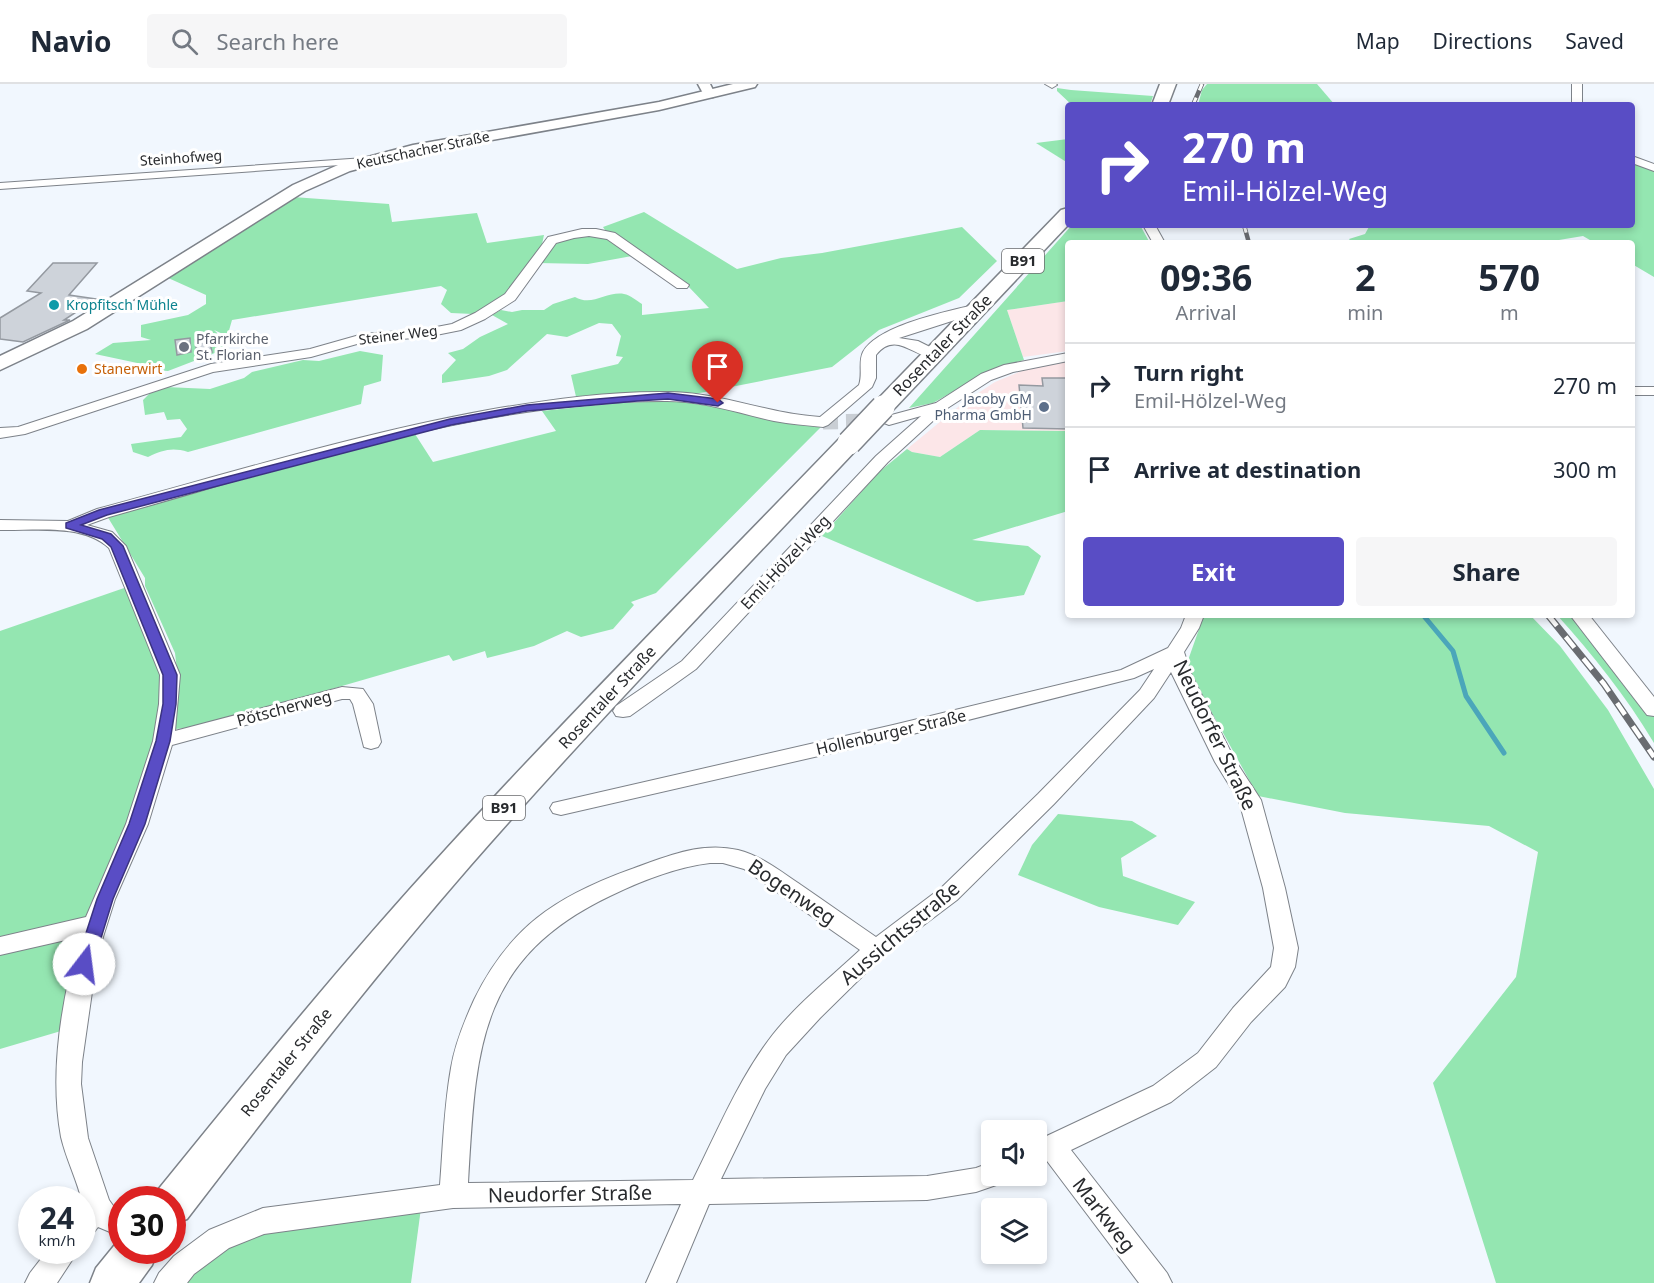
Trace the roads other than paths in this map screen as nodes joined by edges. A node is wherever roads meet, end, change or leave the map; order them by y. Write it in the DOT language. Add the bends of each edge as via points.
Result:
graph roads {
  1 [pos="750,84"];
  2 [pos="1168,84"];
  3 [pos="1577,84"];
  4 [pos="706,89"];
  5 [pos="1161,102"];
  6 [pos="1577,102"];
  7 [pos="1635,160"];
  8 [pos="365,161"];
  9 [pos="1654,168"];
  10 [pos="0,186"];
  11 [pos="1065,216"];
  12 [pos="682,285"];
  13 [pos="978,308"];
  14 [pos="884,340"];
  15 [pos="933,354"];
  16 [pos="1065,358"];
  17 [pos="0,364"];
  18 [pos="1635,391"];
  19 [pos="1654,391"];
  20 [pos="941,406"];
  21 [pos="886,413"];
  22 [pos="0,433"];
  23 [pos="910,434"];
  24 [pos="0,525"];
  25 [pos="70,526"];
  26 [pos="1194,618"];
  27 [pos="1581,618"];
  28 [pos="1174,652"];
  29 [pos="1654,710"];
  30 [pos="624,711"];
  31 [pos="163,741"];
  32 [pos="371,742"];
  33 [pos="561,808"];
  34 [pos="96,924"];
  35 [pos="0,946"];
  36 [pos="876,949"];
  37 [pos="1047,1150"];
  38 [pos="1047,1155"];
  39 [pos="981,1178"];
  40 [pos="84,1186"];
  41 [pos="186,1187"];
  42 [pos="700,1192"];
  43 [pos="453,1196"];
  44 [pos="54,1264"];
  45 [pos="126,1264"];
  46 [pos="40,1283"];
  47 [pos="112,1283"];
  48 [pos="169,1283"];
  49 [pos="661,1283"];
  50 [pos="1157,1283"];
  1 -- 4 [label="main road, Keutschacher Straße"];
  2 -- 5 [label="main road"];
  3 -- 6 [label="street"];
  4 -- 8 [label="main road, Keutschacher Straße" via="648,109 444,143"];
  7 -- 9 [label="street"];
  8 -- 10 [label="street, Steinhofweg"];
  8 -- 17 [label="main road, Keutschacher Straße" via="299,188 80,325"];
  11 -- 13 [label="main road, Rosentaler Straße / B91"];
  12 -- 22 [label="street, Steiner Weg" via="611,236 585,232 552,240 510,297 456,327 363,338 297,355 228,363 30,428"];
  13 -- 14 [label="street"];
  13 -- 15 [label="main road, Rosentaler Straße / B91"];
  14 -- 15 [label="street" via="913,344"];
  14 -- 25 [label="street" via="868,358 866,387 823,422 668,396 527,408 358,444 103,513"];
  15 -- 21 [label="main road, Rosentaler Straße / B91"];
  16 -- 20 [label="street, Emil-Hölzel-Weg" via="1009,368 986,377"];
  18 -- 19 [label="street"];
  20 -- 21 [label="street, Emil-Hölzel-Weg"];
  20 -- 23 [label="street, Emil-Hölzel-Weg"];
  21 -- 23 [label="street"];
  21 -- 41 [label="main road, Rosentaler Straße / B91, bridge" via="849,443 458,858 314,1025"];
  23 -- 30 [label="street, Emil-Hölzel-Weg" via="689,665"];
  24 -- 25 [label="street"];
  25 -- 31 [label="street" via="106,536 121,553 170,675 170,704"];
  26 -- 28 [label="street"];
  27 -- 29 [label="street"];
  28 -- 33 [label="street, Hollenburger Straße" via="1127,674"];
  28 -- 36 [label="street, Aussichtsstraße" via="1147,694 1046,799 949,894"];
  28 -- 37 [label="street, Neudorfer Straße" via="1215,743 1250,800 1286,948 1283,967 1207,1060 1162,1094"];
  31 -- 32 [label="street, Pötscherweg" via="342,693 356,693 363,705"];
  31 -- 34 [label="street" via="137,824"];
  34 -- 35 [label="street"];
  34 -- 40 [label="street" via="84,964 68,1084"];
  36 -- 42 [label="street, Aussichtsstraße" via="777,1048"];
  36 -- 43 [label="street, Bogenweg" via="752,863 734,855 693,857 628,878 569,909 521,946 496,982 480,1015 462,1081"];
  38 -- 50 [label="street, Markweg"];
  39 -- 42 [label="street, Neudorfer Straße" via="927,1188"];
  42 -- 43 [label="street, Neudorfer Straße"];
  42 -- 49 [label="street, Aussichtsstraße"];
  43 -- 48 [label="street, Neudorfer Straße" via="263,1221 219,1239 184,1265"];
  44 -- 46 [label="street"];
  45 -- 47 [label="main road"];
}
